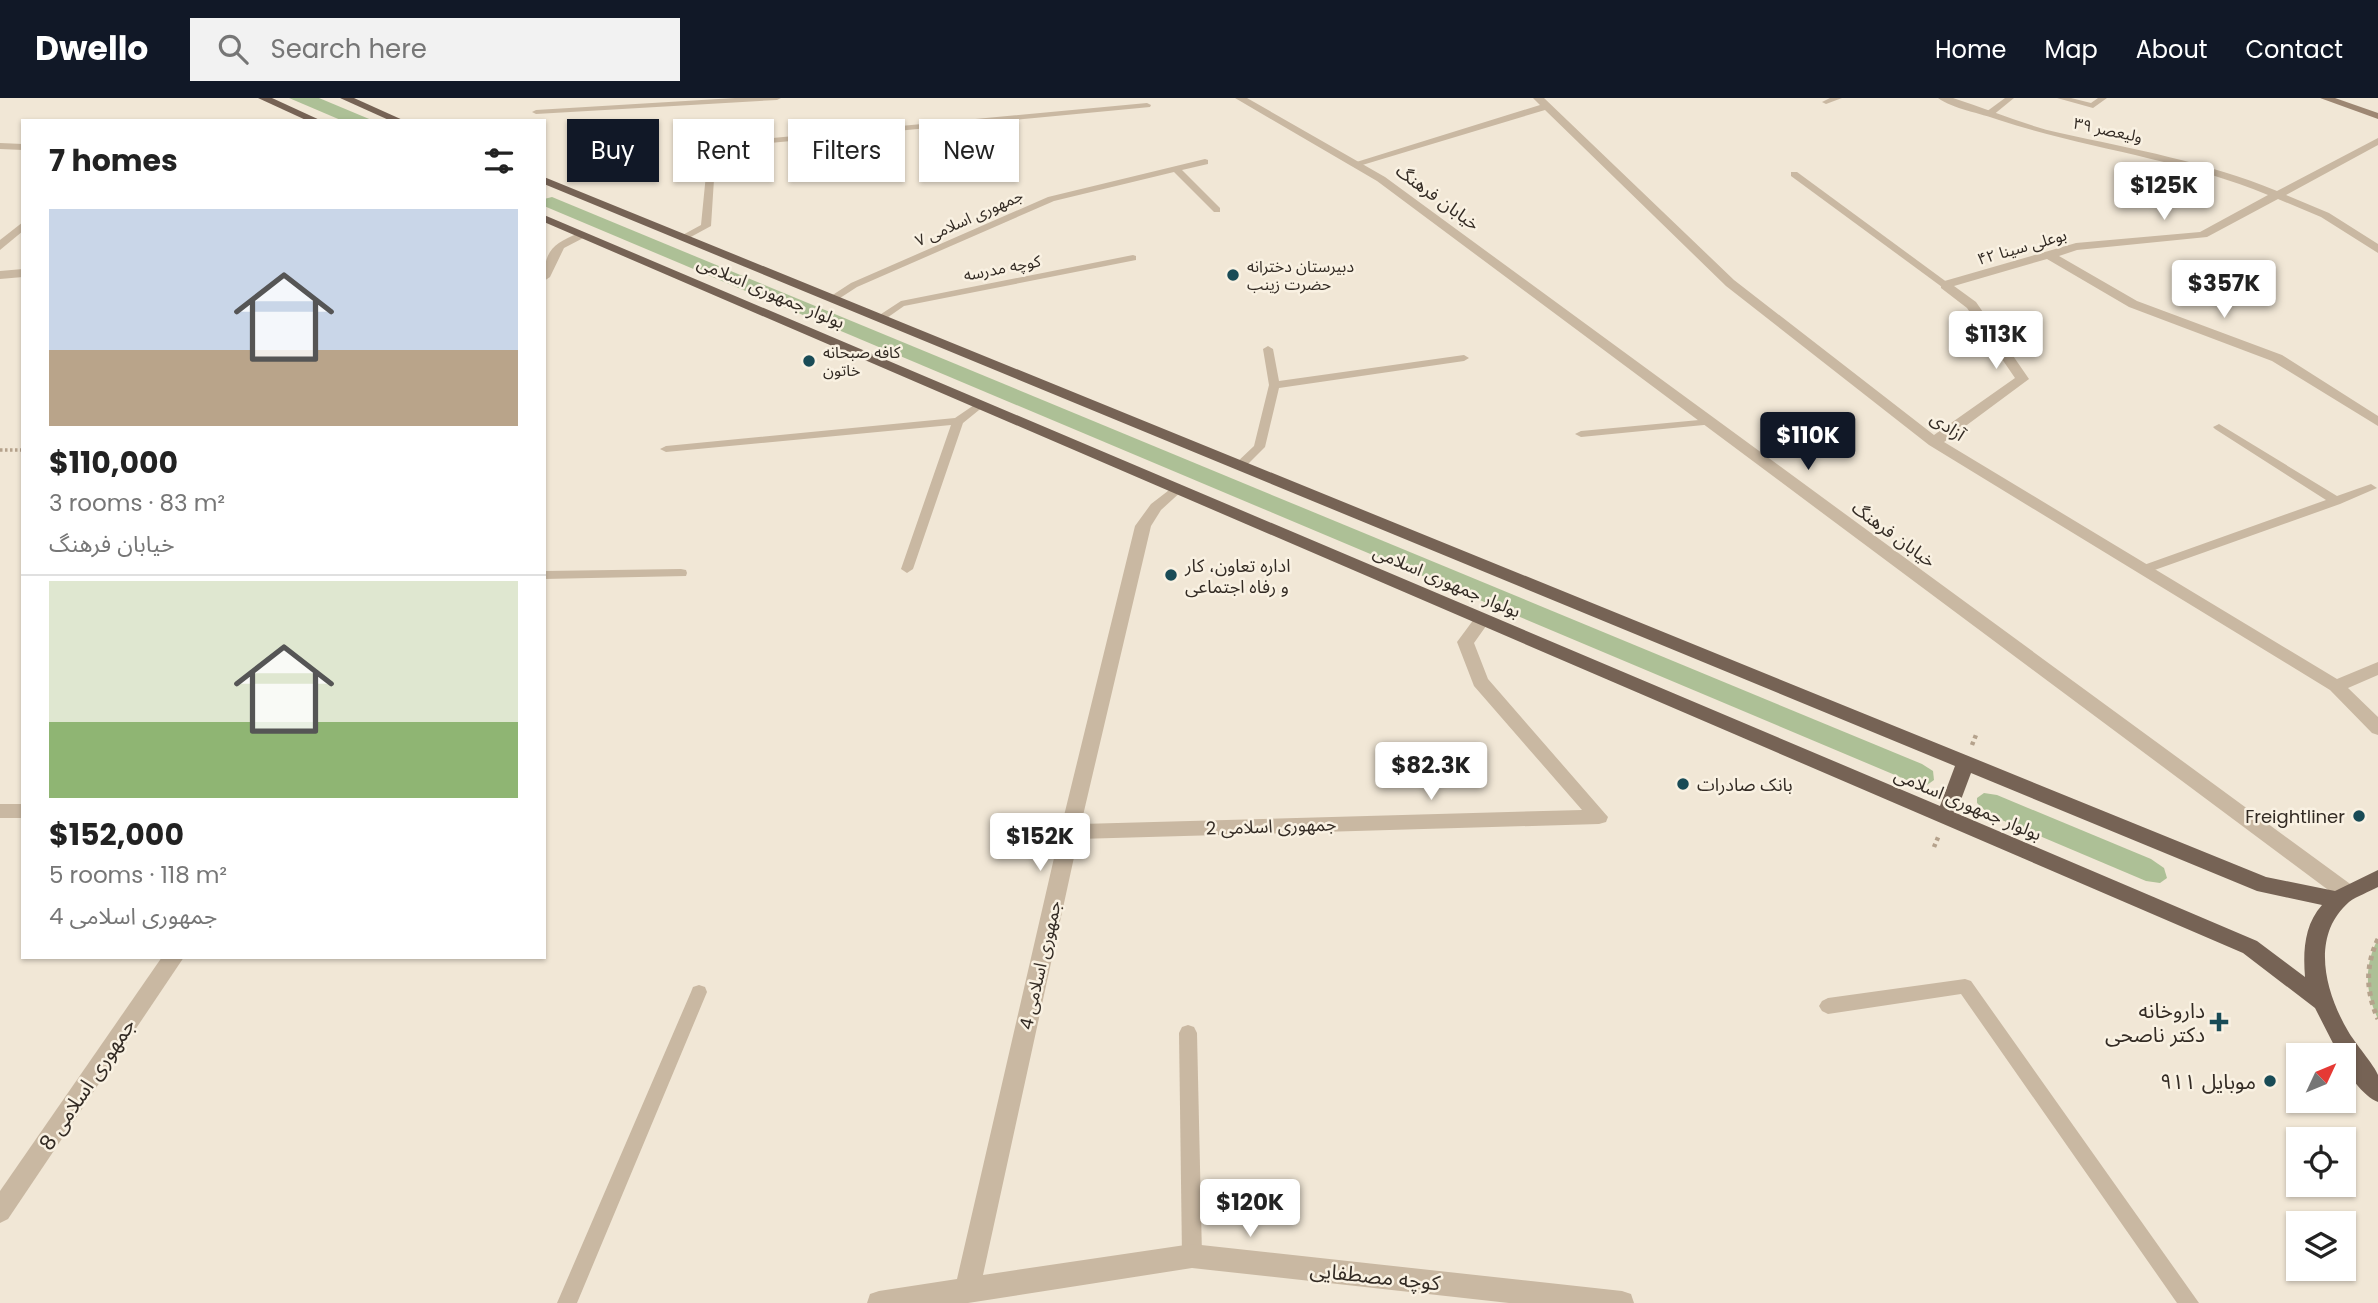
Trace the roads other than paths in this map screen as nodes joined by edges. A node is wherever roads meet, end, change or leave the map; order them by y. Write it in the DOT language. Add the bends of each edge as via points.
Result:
graph roads {
  1 [pos="263,98"];
  2 [pos="345,98"];
  3 [pos="536,98"];
  4 [pos="777,98"];
  5 [pos="1240,98"];
  6 [pos="1838,98"];
  7 [pos="1943,98"];
  8 [pos="2010,98"];
  9 [pos="2061,98"];
  10 [pos="2103,98"];
  11 [pos="2325,98"];
  12 [pos="1826,102"];
  13 [pos="1542,103"];
  14 [pos="1147,106"];
  15 [pos="1989,114"];
  16 [pos="536,116"];
  17 [pos="2378,116"];
  18 [pos="312,119"];
  19 [pos="395,119"];
  20 [pos="2378,141"];
  21 [pos="0,146"];
  22 [pos="21,147"];
  23 [pos="1205,162"];
  24 [pos="1355,164"];
  25 [pos="1176,169"];
  26 [pos="1794,174"];
  27 [pos="549,185"];
  28 [pos="2279,194"];
  29 [pos="1217,210"];
  30 [pos="546,219"];
  31 [pos="21,227"];
  32 [pos="583,234"];
  33 [pos="684,237"];
  34 [pos="0,246"];
  35 [pos="2378,249"];
  36 [pos="2049,255"];
  37 [pos="1133,258"];
  38 [pos="21,273"];
  39 [pos="546,273"];
  40 [pos="0,275"];
  41 [pos="1945,285"];
  42 [pos="833,298"];
  43 [pos="880,318"];
  44 [pos="1268,349"];
  45 [pos="1464,358"];
  46 [pos="1274,385"];
  47 [pos="980,404"];
  48 [pos="958,421"];
  49 [pos="1710,422"];
  50 [pos="2378,422"];
  51 [pos="2219,427"];
  52 [pos="1581,434"];
  53 [pos="1934,442"];
  54 [pos="666,449"];
  55 [pos="1240,465"];
  56 [pos="2371,488"];
  57 [pos="1177,489"];
  58 [pos="2336,501"];
  59 [pos="907,569"];
  60 [pos="2145,569"];
  61 [pos="681,573"];
  62 [pos="546,575"];
  63 [pos="1483,619"];
  64 [pos="2378,668"];
  65 [pos="2336,686"];
  66 [pos="2378,728"];
  67 [pos="1966,762"];
  68 [pos="0,811"];
  69 [pos="21,811"];
  70 [pos="1945,817"];
  71 [pos="1070,832"];
  72 [pos="2378,878"];
  73 [pos="2342,896"];
  74 [pos="173,959"];
  75 [pos="699,992"];
  76 [pos="2321,1001"];
  77 [pos="1828,1006"];
  78 [pos="1188,1033"];
  79 [pos="2378,1092"];
  80 [pos="0,1211"];
  81 [pos="1192,1256"];
  82 [pos="967,1291"];
  83 [pos="1510,1297"];
  84 [pos="568,1303"];
  85 [pos="879,1303"];
  86 [pos="1622,1303"];
  87 [pos="2189,1303"];
  1 -- 18 [label="main road"];
  2 -- 19 [label="main road"];
  3 -- 16 [label="lane"];
  4 -- 16 [label="lane"];
  5 -- 24 [label="street, خیابان فرهنگ"];
  6 -- 12 [label="lane"];
  7 -- 15 [label="street, ولیعصر ۳۹"];
  8 -- 15 [label="lane"];
  9 -- 10 [label="lane" via="2093,106"];
  11 -- 17 [label="main road"];
  13 -- 24 [label="street"];
  13 -- 53 [label="street, آزادی" via="1730,283"];
  14 -- 33 [label="lane" via="712,146 706,226"];
  15 -- 28 [label="street, ولیعصر ۳۹" via="2056,135 2199,167"];
  20 -- 28 [label="street, بوعلی سینا ۴۲"];
  21 -- 22 [label="street"];
  23 -- 25 [label="lane, جمهوری اسلامی ۷"];
  24 -- 49 [label="street, خیابان فرهنگ"];
  25 -- 29 [label="lane"];
  25 -- 42 [label="lane, جمهوری اسلامی ۷" via="1051,199"];
  26 -- 41 [label="lane"];
  27 -- 33 [label="main road, بولوار جمهوری اسلامی"];
  28 -- 35 [label="street, ولیعصر ۳۹" via="2325,215"];
  28 -- 36 [label="street, بوعلی سینا ۴۲" via="2203,234 2076,247"];
  30 -- 32 [label="main road, بولوار جمهوری اسلامی"];
  31 -- 34 [label="street"];
  32 -- 39 [label="street" via="559,246"];
  32 -- 47 [label="main road, بولوار جمهوری اسلامی"];
  33 -- 42 [label="main road, بولوار جمهوری اسلامی"];
  36 -- 41 [label="street, بوعلی سینا ۴۲"];
  36 -- 50 [label="street" via="2133,304 2277,358"];
  37 -- 43 [label="lane, کوچه مدرسه" via="901,304"];
  38 -- 40 [label="street"];
  41 -- 53 [label="street" via="1972,305 2022,379"];
  42 -- 43 [label="main road, بولوار جمهوری اسلامی"];
  43 -- 55 [label="main road, بولوار جمهوری اسلامی"];
  44 -- 46 [label="lane"];
  45 -- 46 [label="lane"];
  46 -- 55 [label="lane" via="1259,447"];
  47 -- 48 [label="lane"];
  47 -- 57 [label="main road, بولوار جمهوری اسلامی"];
  48 -- 54 [label="lane"];
  48 -- 59 [label="lane"];
  49 -- 52 [label="lane"];
  49 -- 73 [label="street, خیابان فرهنگ"];
  51 -- 58 [label="lane"];
  53 -- 60 [label="street, آزادی"];
  55 -- 67 [label="main road, بولوار جمهوری اسلامی"];
  56 -- 58 [label="lane"];
  57 -- 63 [label="main road, بولوار جمهوری اسلامی"];
  57 -- 71 [label="street, جمهوری اسلامی 4" via="1143,526"];
  58 -- 60 [label="lane"];
  60 -- 65 [label="street, آزادی"];
  61 -- 62 [label="lane"];
  63 -- 70 [label="main road, بولوار جمهوری اسلامی"];
  63 -- 71 [label="street, جمهوری اسلامی 2" via="1465,642 1480,682 1599,817"];
  64 -- 65 [label="street"];
  65 -- 66 [label="street, آزادی"];
  67 -- 70 [label="main road"];
  67 -- 73 [label="main road, بولوار جمهوری اسلامی" via="2264,885"];
  68 -- 69 [label="street"];
  70 -- 76 [label="main road, بولوار جمهوری اسلامی" via="2250,947"];
  71 -- 82 [label="street, جمهوری اسلامی 4"];
  72 -- 73 [label="main road"];
  73 -- 76 [label="main road" via="2326,912 2314,943"];
  74 -- 80 [label="street, جمهوری اسلامی 8"];
  75 -- 84 [label="lane"];
  76 -- 79 [label="main road" via="2346,1050"];
  77 -- 87 [label="lane" via="1965,986"];
  78 -- 81 [label="lane"];
  81 -- 82 [label="street, کوچه مصطفایی"];
  81 -- 83 [label="street, کوچه مصطفایی"];
  82 -- 85 [label="street, کوچه مصطفایی"];
  83 -- 86 [label="street, کوچه مصطفایی"];
}
